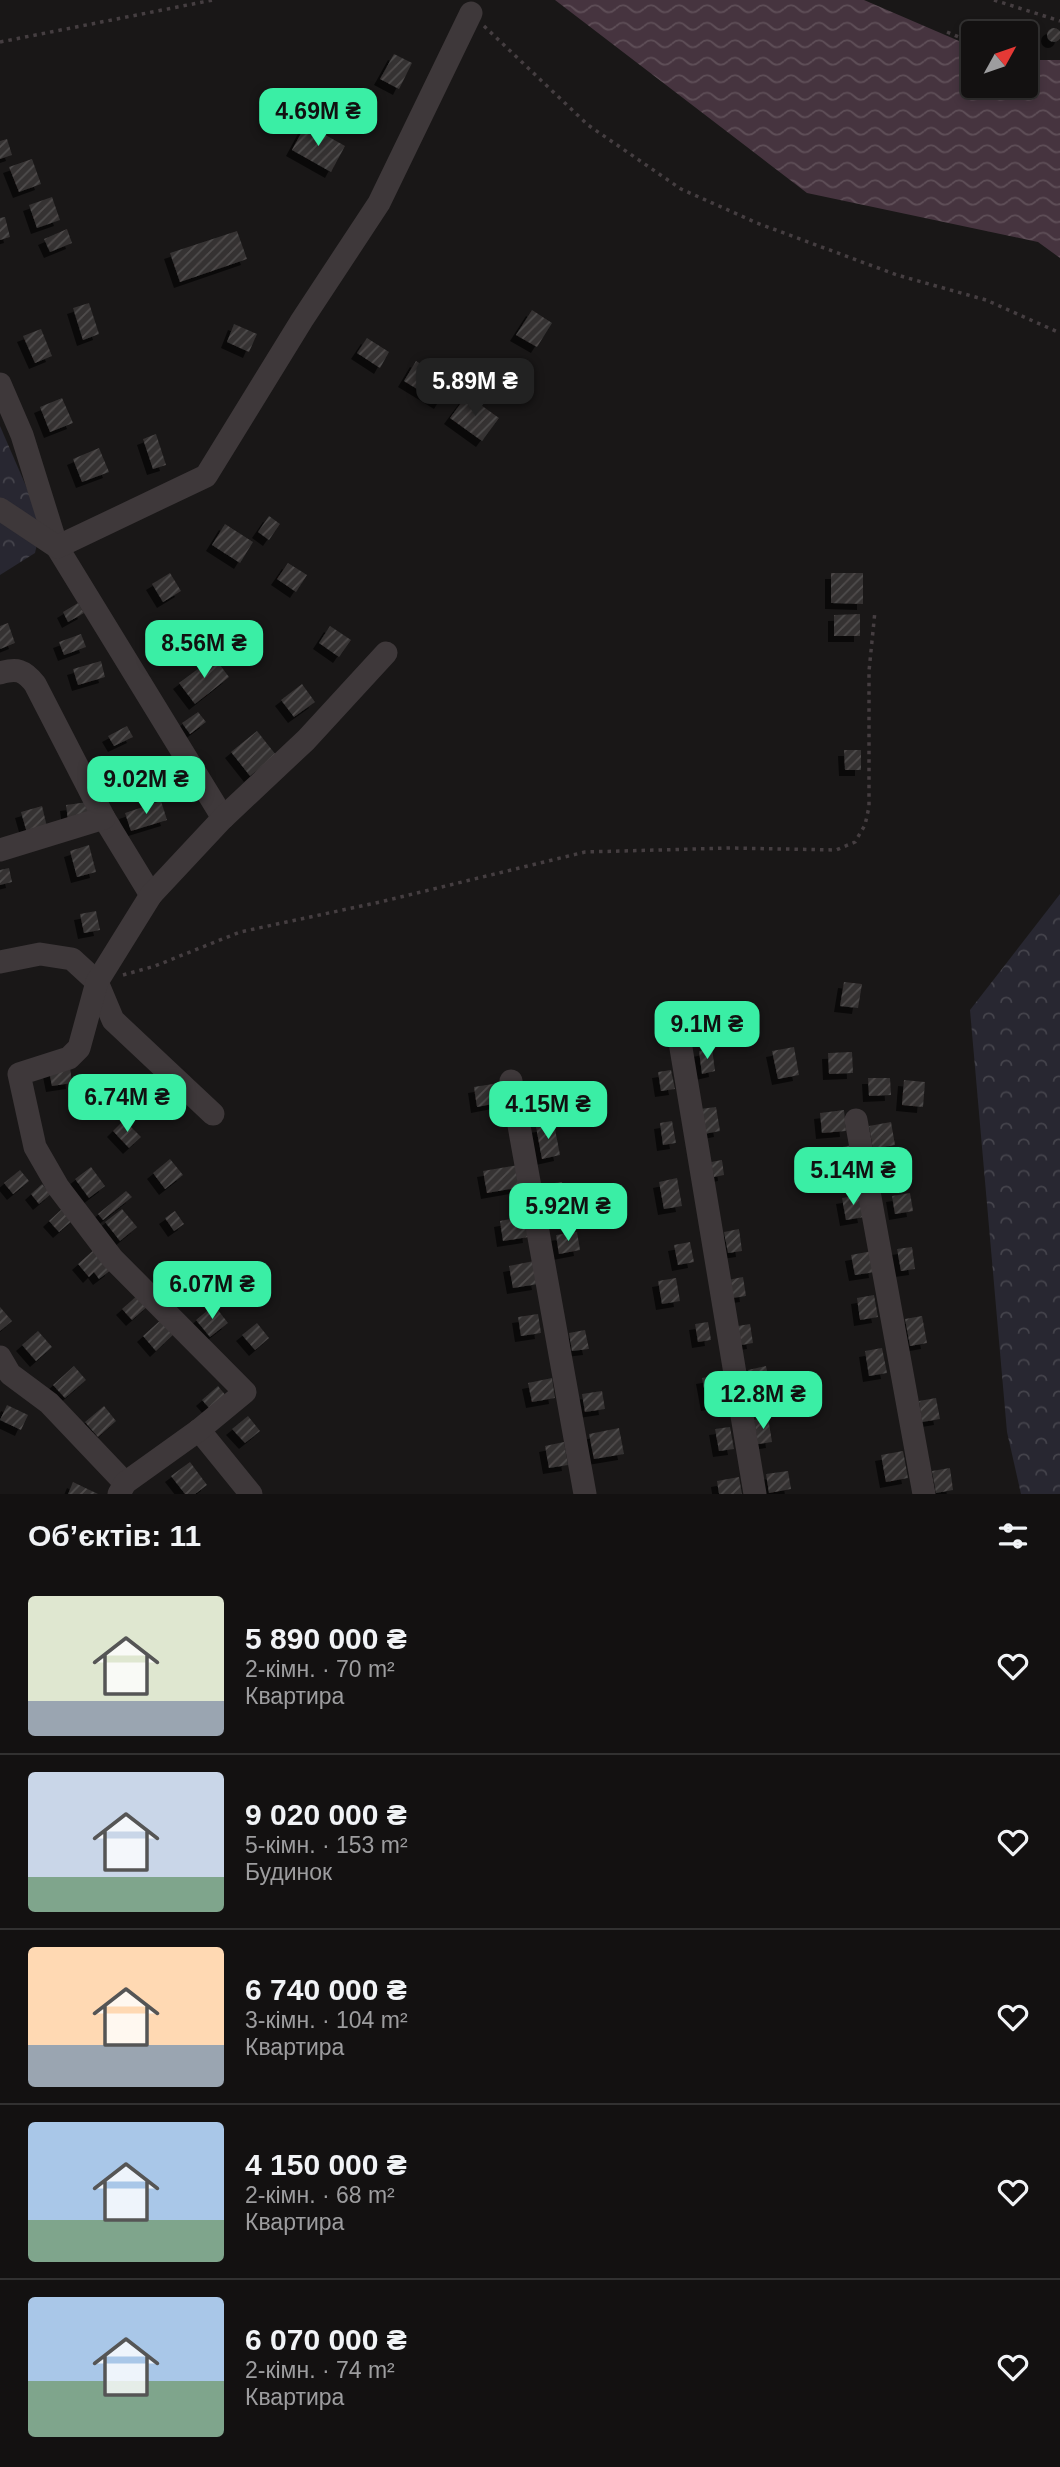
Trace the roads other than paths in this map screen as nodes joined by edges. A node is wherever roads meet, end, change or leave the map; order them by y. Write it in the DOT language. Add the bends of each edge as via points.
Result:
graph roads {
  1 [pos="471,13"];
  2 [pos="0,384"];
  3 [pos="0,509"];
  4 [pos="57,547"];
  5 [pos="386,653"];
  6 [pos="0,673"];
  7 [pos="104,818"];
  8 [pos="223,818"];
  9 [pos="0,850"];
  10 [pos="150,895"];
  11 [pos="0,962"];
  12 [pos="97,982"];
  13 [pos="680,1042"];
  14 [pos="9,1075"];
  15 [pos="511,1081"];
  16 [pos="213,1114"];
  17 [pos="856,1120"];
  18 [pos="3,1374"];
  19 [pos="200,1430"];
  20 [pos="122,1489"];
  21 [pos="251,1494"];
  22 [pos="585,1494"];
  23 [pos="755,1494"];
  24 [pos="924,1494"];
  1 -- 4 [label="street" via="379,203 206,476"];
  2 -- 4 [label="street" via="22,435"];
  3 -- 4 [label="street"];
  4 -- 8 [label="street"];
  5 -- 8 [label="street" via="306,740"];
  6 -- 7 [label="street" via="26,672 35,684"];
  7 -- 9 [label="street"];
  7 -- 10 [label="street"];
  8 -- 10 [label="street"];
  10 -- 12 [label="street"];
  11 -- 12 [label="street" via="40,954 72,959"];
  12 -- 14 [label="street" via="79,1048 69,1058"];
  12 -- 16 [label="street" via="113,1020"];
  13 -- 23 [label="street"];
  14 -- 19 [label="street" via="35,1147 58,1187 113,1258 245,1392"];
  15 -- 22 [label="street"];
  17 -- 24 [label="street"];
  18 -- 20 [label="street" via="49,1404"];
  19 -- 20 [label="street"];
  19 -- 21 [label="street"];
}
